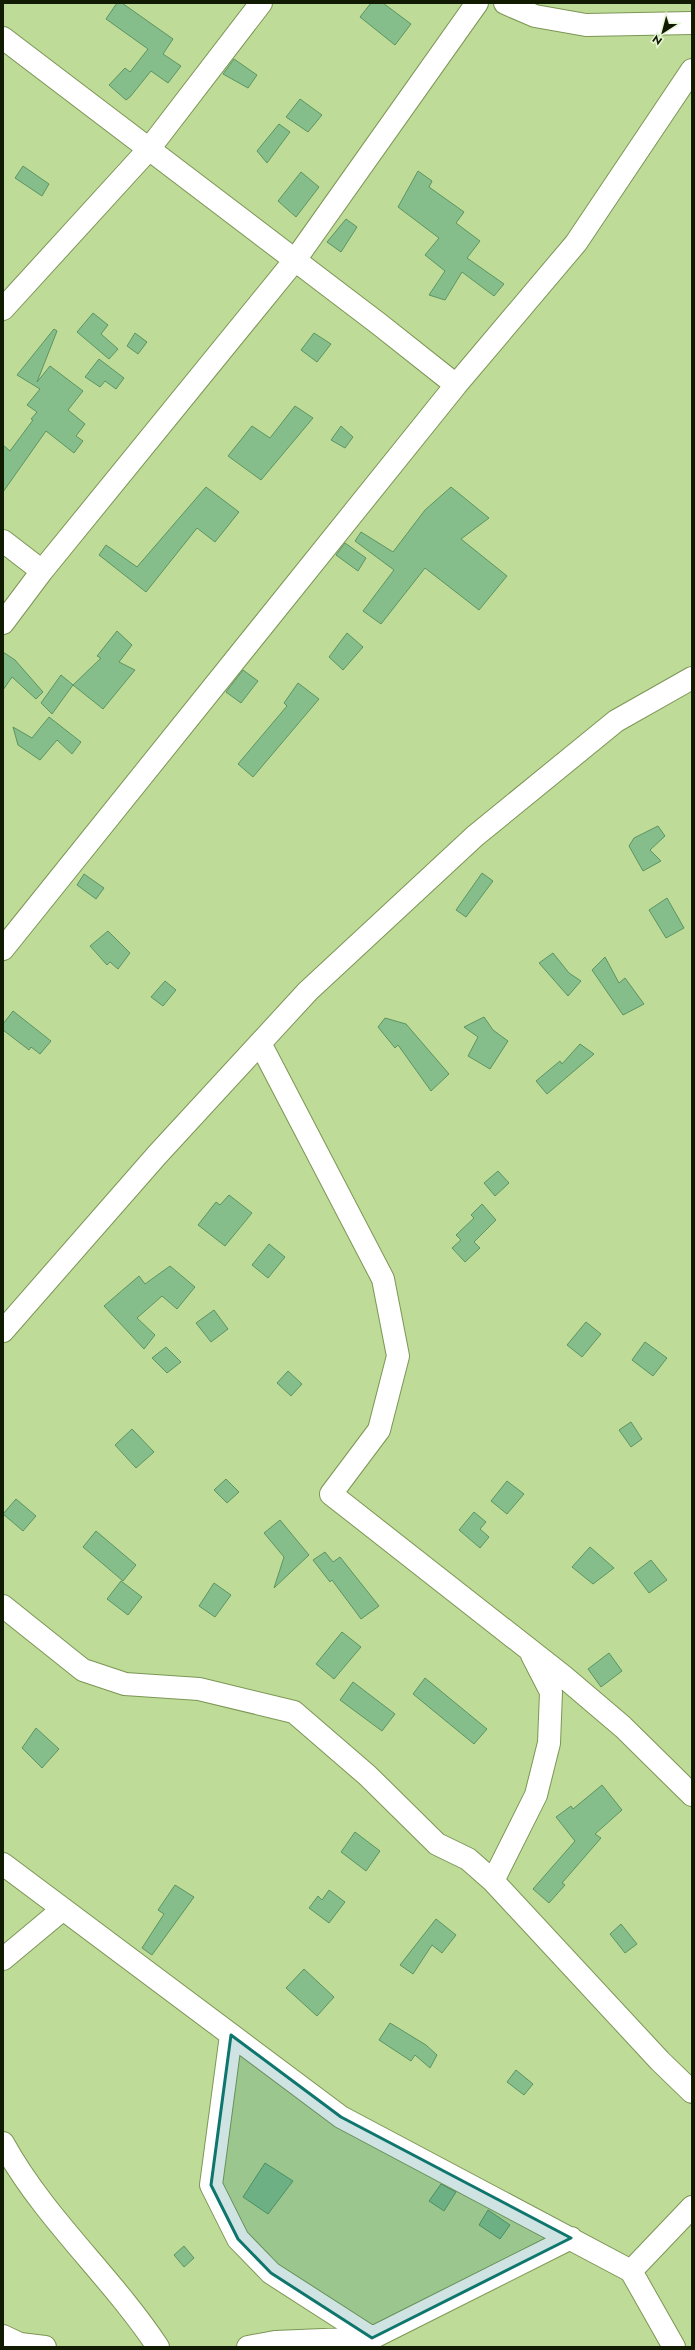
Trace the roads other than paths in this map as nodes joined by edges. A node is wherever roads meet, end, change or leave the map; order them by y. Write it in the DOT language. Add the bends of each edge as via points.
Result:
graph roads {
  1 [pos="261,3"];
  2 [pos="477,3"];
  3 [pos="505,3"];
  4 [pos="692,23"];
  5 [pos="3,38"];
  6 [pos="692,70"];
  7 [pos="149,149"];
  8 [pos="295,260"];
  9 [pos="3,309"];
  10 [pos="456,385"];
  11 [pos="3,541"];
  12 [pos="42,571"];
  13 [pos="3,623"];
  14 [pos="692,678"];
  15 [pos="3,949"];
  16 [pos="260,1043"];
  17 [pos="3,1331"];
  18 [pos="466,1601"];
  19 [pos="3,1606"];
  20 [pos="692,1795"];
  21 [pos="3,1864"];
  22 [pos="493,1881"];
  23 [pos="63,1909"];
  24 [pos="3,1959"];
  25 [pos="231,2034"];
  26 [pos="692,2092"];
  27 [pos="3,2143"];
  28 [pos="692,2207"];
  29 [pos="571,2238"];
  30 [pos="631,2271"];
  31 [pos="3,2336"];
  32 [pos="372,2338"];
  33 [pos="45,2347"];
  34 [pos="158,2347"];
  35 [pos="248,2347"];
  36 [pos="674,2347"];
  1 -- 7 [label="street"];
  2 -- 8 [label="street"];
  3 -- 4 [label="street" via="535,16 586,25"];
  5 -- 7 [label="street"];
  6 -- 10 [label="street" via="576,243"];
  7 -- 8 [label="street"];
  7 -- 9 [label="street"];
  8 -- 10 [label="street"];
  8 -- 12 [label="street"];
  10 -- 15 [label="street"];
  11 -- 12 [label="street"];
  12 -- 13 [label="street"];
  14 -- 16 [label="street" via="616,721 475,836 308,991"];
  16 -- 17 [label="street" via="152,1161"];
  16 -- 18 [label="street" via="384,1279 398,1356 378,1430 331,1494"];
  18 -- 20 [label="street" via="612,1717"];
  18 -- 22 [label="street" via="530,1651 551,1692 548,1743 536,1795"];
  19 -- 22 [label="street" via="84,1670 125,1684 199,1689 294,1712 367,1775 437,1844 468,1859"];
  21 -- 23 [label="street"];
  22 -- 26 [label="street" via="660,2061"];
  23 -- 24 [label="street"];
  23 -- 25 [label="street"];
  25 -- 29 [label="street" via="341,2117"];
  25 -- 32 [label="street" via="211,2185 238,2239 271,2273"];
  27 -- 34 [label="street" via="20,2174 74,2243 142,2322"];
  28 -- 30 [label="street"];
  29 -- 30 [label="street"];
  29 -- 32 [label="street"];
  30 -- 36 [label="street"];
  31 -- 33 [label="street" via="20,2344"];
  32 -- 35 [label="street" via="275,2342"];
}
